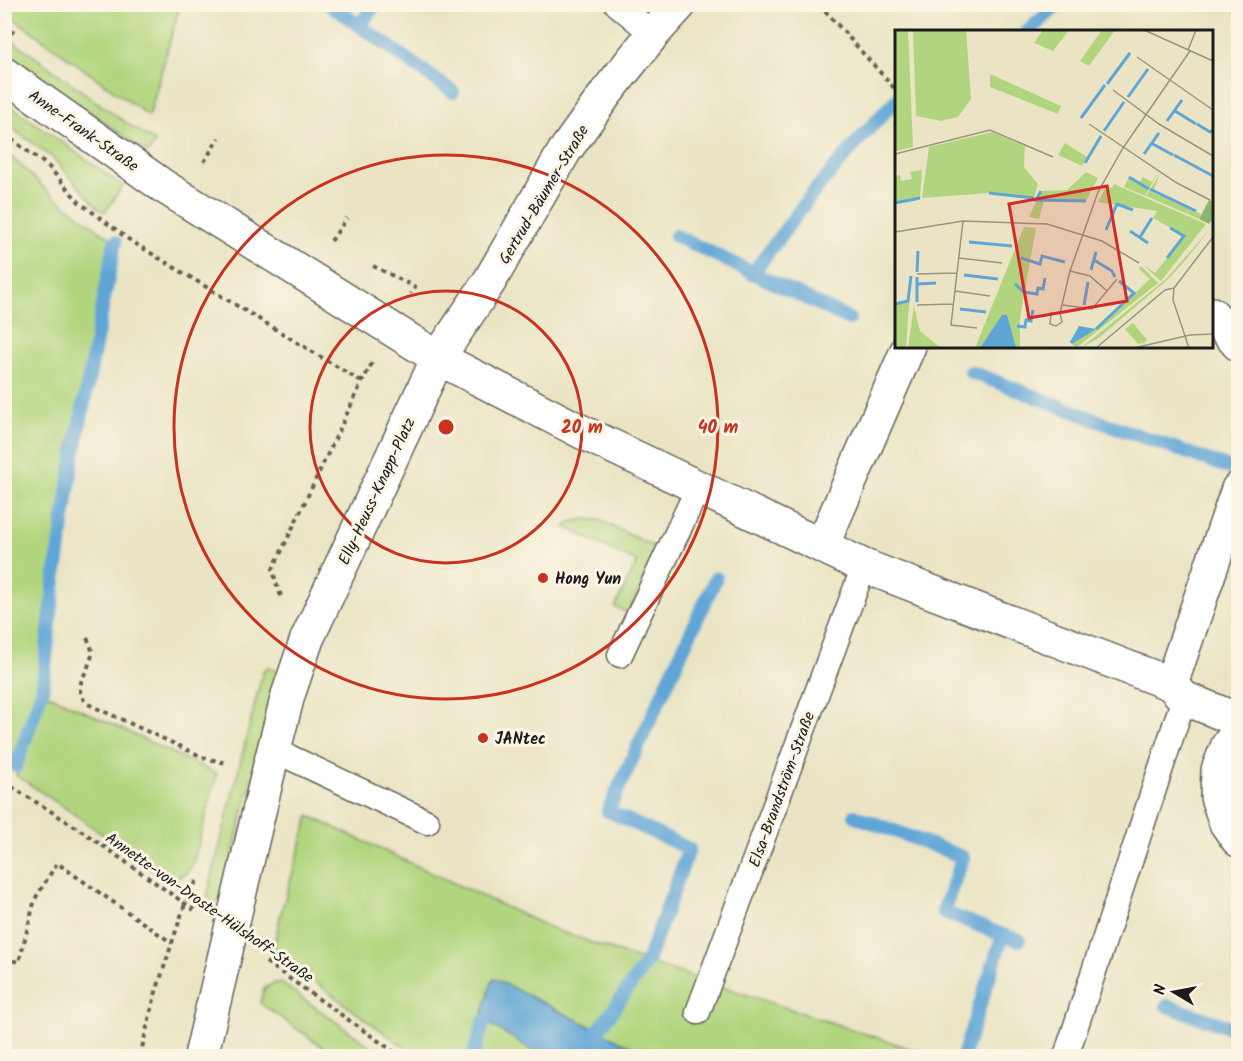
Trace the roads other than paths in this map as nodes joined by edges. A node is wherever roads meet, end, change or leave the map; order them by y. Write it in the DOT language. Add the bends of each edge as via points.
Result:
graph roads {
  1 [pos="617,4"];
  2 [pos="680,4"];
  3 [pos="653,34"];
  4 [pos="4,74"];
  5 [pos="1213,315"];
  6 [pos="1239,344"];
  7 [pos="908,348"];
  8 [pos="438,358"];
  9 [pos="698,488"];
  10 [pos="1239,489"];
  11 [pos="822,546"];
  12 [pos="864,566"];
  13 [pos="620,655"];
  14 [pos="1178,691"];
  15 [pos="1239,720"];
  16 [pos="1239,732"];
  17 [pos="274,750"];
  18 [pos="427,822"];
  19 [pos="1239,840"];
  20 [pos="698,1012"];
  21 [pos="201,1056"];
  22 [pos="1066,1056"];
  1 -- 3 [label="lane"];
  2 -- 3 [label="street, Gertrud-Bäumer-Straße"];
  3 -- 8 [label="street, Gertrud-Bäumer-Straße" via="564,152 489,282"];
  4 -- 8 [label="street, Anne-Frank-Straße" via="163,186"];
  5 -- 6 [label="street"];
  7 -- 11 [label="street"];
  8 -- 9 [label="street"];
  8 -- 17 [label="street, Elly-Heuss-Knapp-Platz" via="307,639"];
  9 -- 11 [label="street"];
  9 -- 13 [label="lane"];
  10 -- 14 [label="street"];
  11 -- 12 [label="street"];
  12 -- 14 [label="street"];
  12 -- 20 [label="lane, Elsa-Brandström-Straße"];
  14 -- 15 [label="street"];
  14 -- 22 [label="lane"];
  16 -- 19 [label="street" via="1228,745 1218,770 1217,797 1226,823"];
  17 -- 18 [label="lane"];
  17 -- 21 [label="street, Elly-Heuss-Knapp-Platz"];
}
